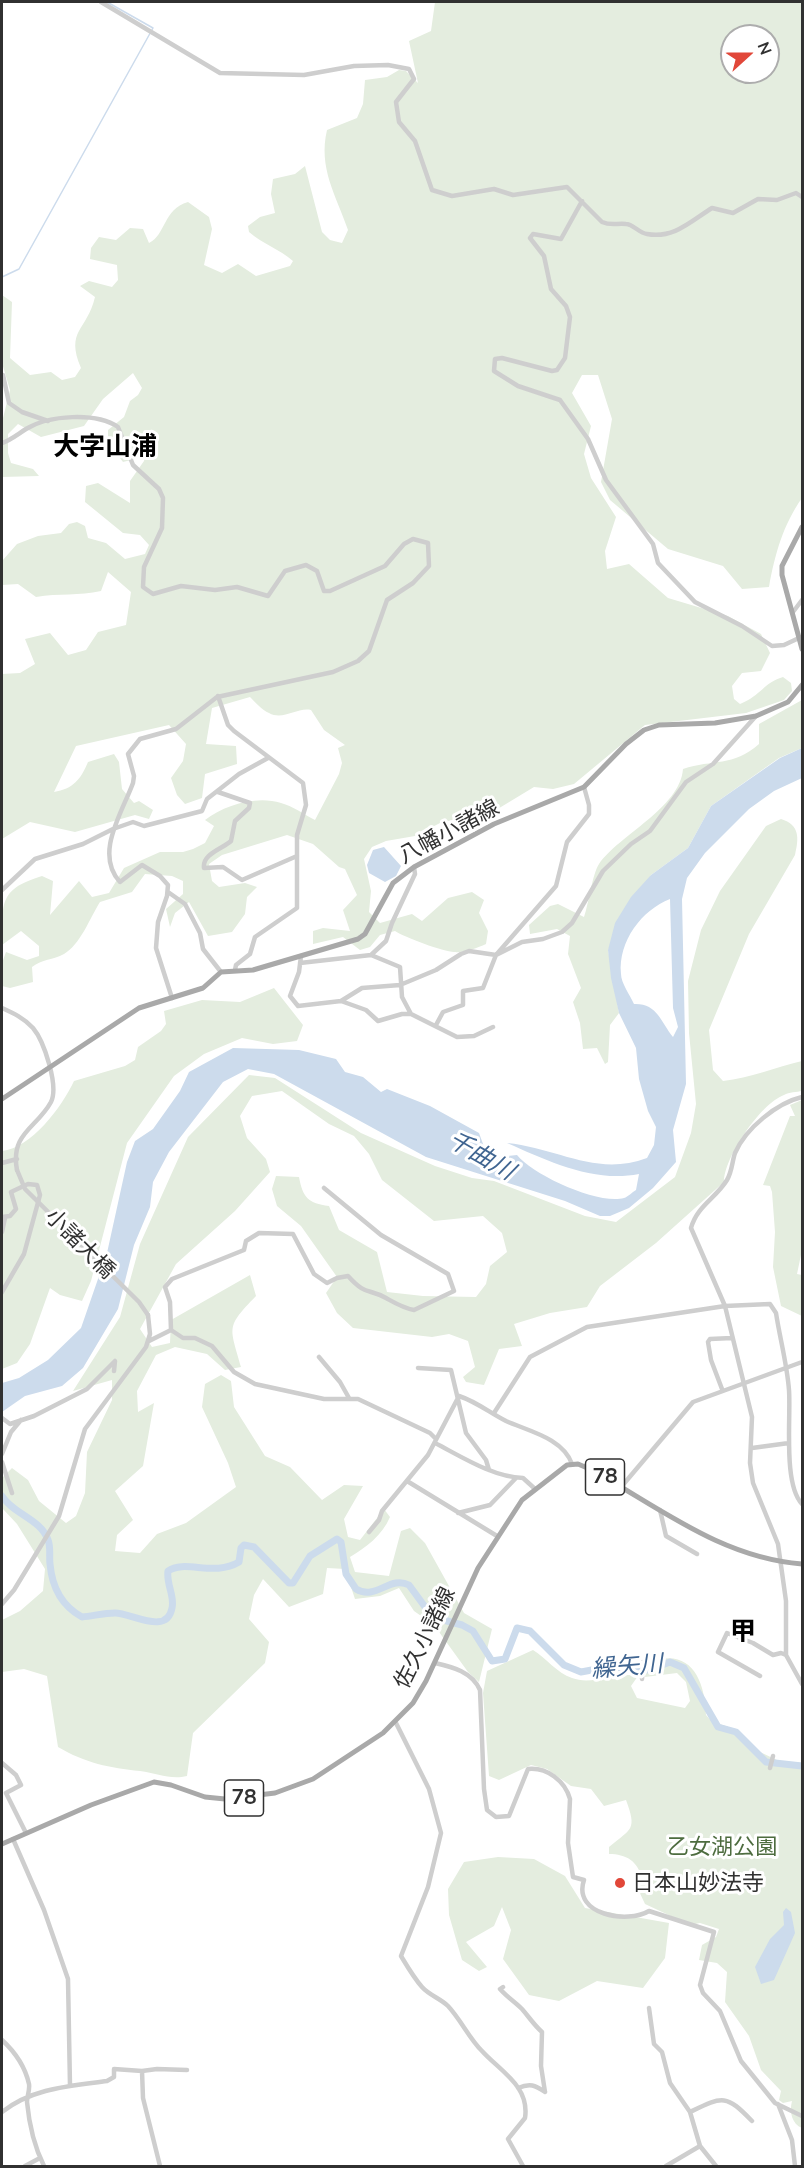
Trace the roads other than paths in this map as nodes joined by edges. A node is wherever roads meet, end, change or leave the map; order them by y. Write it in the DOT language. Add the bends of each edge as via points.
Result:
graph roads {
  1 [pos="101,2"];
  2 [pos="802,197"];
  3 [pos="582,201"];
  4 [pos="3,375"];
  5 [pos="48,421"];
  6 [pos="2,443"];
  7 [pos="802,527"];
  8 [pos="802,600"];
  9 [pos="793,612"];
  10 [pos="800,628"];
  11 [pos="799,638"];
  12 [pos="802,649"];
  13 [pos="802,685"];
  14 [pos="218,696"];
  15 [pos="756,716"];
  16 [pos="268,758"];
  17 [pos="584,787"];
  18 [pos="218,792"];
  19 [pos="113,829"];
  20 [pos="297,856"];
  21 [pos="414,867"];
  22 [pos="2,890"];
  23 [pos="168,892"];
  24 [pos="371,955"];
  25 [pos="496,955"];
  26 [pos="300,960"];
  27 [pos="235,970"];
  28 [pos="221,972"];
  29 [pos="400,985"];
  30 [pos="172,998"];
  31 [pos="340,1001"];
  32 [pos="2,1008"];
  33 [pos="411,1014"];
  34 [pos="436,1025"];
  35 [pos="493,1027"];
  36 [pos="49,1067"];
  37 [pos="802,1097"];
  38 [pos="2,1099"];
  39 [pos="16,1159"];
  40 [pos="2,1163"];
  41 [pos="324,1188"];
  42 [pos="3,1217"];
  43 [pos="2,1232"];
  44 [pos="2,1292"];
  45 [pos="725,1306"];
  46 [pos="171,1330"];
  47 [pos="732,1338"];
  48 [pos="149,1341"];
  49 [pos="319,1357"];
  50 [pos="802,1362"];
  51 [pos="418,1368"];
  52 [pos="785,1368"];
  53 [pos="114,1371"];
  54 [pos="743,1382"];
  55 [pos="723,1389"];
  56 [pos="459,1396"];
  57 [pos="349,1398"];
  58 [pos="494,1413"];
  59 [pos="2,1418"];
  60 [pos="21,1420"];
  61 [pos="435,1441"];
  62 [pos="789,1443"];
  63 [pos="752,1448"];
  64 [pos="2,1454"];
  65 [pos="2,1462"];
  66 [pos="572,1464"];
  67 [pos="489,1470"];
  68 [pos="516,1478"];
  69 [pos="407,1481"];
  70 [pos="622,1486"];
  71 [pos="534,1488"];
  72 [pos="12,1493"];
  73 [pos="802,1504"];
  74 [pos="660,1510"];
  75 [pos="458,1513"];
  76 [pos="369,1532"];
  77 [pos="497,1536"];
  78 [pos="697,1554"];
  79 [pos="780,1561"];
  80 [pos="802,1564"];
  81 [pos="2,1604"];
  82 [pos="786,1655"];
  83 [pos="643,1662"];
  84 [pos="435,1663"];
  85 [pos="760,1676"];
  86 [pos="642,1680"];
  87 [pos="802,1684"];
  88 [pos="396,1723"];
  89 [pos="773,1756"];
  90 [pos="2,1763"];
  91 [pos="770,1767"];
  92 [pos="26,1833"];
  93 [pos="13,1839"];
  94 [pos="2,1844"];
  95 [pos="503,1987"];
  96 [pos="649,2008"];
  97 [pos="2,2040"];
  98 [pos="187,2070"];
  99 [pos="142,2071"];
  100 [pos="70,2086"];
  101 [pos="518,2088"];
  102 [pos="28,2096"];
  103 [pos="778,2104"];
  104 [pos="2,2112"];
  105 [pos="690,2112"];
  106 [pos="802,2116"];
  107 [pos="752,2121"];
  108 [pos="700,2146"];
  109 [pos="40,2158"];
  110 [pos="25,2166"];
  111 [pos="44,2166"];
  112 [pos="160,2166"];
  113 [pos="523,2166"];
  114 [pos="666,2166"];
  115 [pos="716,2166"];
  116 [pos="795,2166"];
  1 -- 3 [label="street" via="220,73 304,75 354,66 388,65 409,69 414,79 400,95 396,107 402,128 415,141 432,190 452,196 494,189 513,195 559,186 570,188"];
  2 -- 3 [label="street" via="796,193 777,200 761,198 733,213 712,208 682,229 664,235 645,234 627,224 608,225"];
  3 -- 11 [label="street" via="561,239 533,234 530,238 543,256 551,289 570,317 565,358 552,371 495,359 494,371 518,386 560,400 588,439 606,480 653,544 658,563 694,602 772,646"];
  4 -- 5 [label="street" via="9,403"];
  5 -- 6 [label="street"];
  5 -- 14 [label="street" via="112,423 122,433 133,465 159,489 163,498 162,528 142,577 143,587 153,594 181,586 215,590 237,587 268,596 285,571 306,565 317,571 324,591 330,591 385,566 413,539 428,543 429,566 413,583 387,600 365,656 333,672"];
  7 -- 9 [label="main road" via="782,566"];
  8 -- 9 [label="street"];
  9 -- 10 [label="main road"];
  10 -- 11 [label="main road"];
  11 -- 12 [label="main road"];
  13 -- 15 [label="main road, 八幡小諸線" via="788,702"];
  14 -- 16 [label="street" via="228,725"];
  14 -- 19 [label="street" via="176,729 136,743 128,754 133,783"];
  15 -- 17 [label="main road, 八幡小諸線" via="715,723 659,725 644,730"];
  15 -- 25 [label="street" via="713,764 686,783 650,831 603,871 568,928 551,937 522,942"];
  16 -- 18 [label="street" via="238,774"];
  16 -- 20 [label="street" via="303,783 306,805 299,825"];
  17 -- 21 [label="main road, 八幡小諸線" via="494,824"];
  17 -- 25 [label="street" via="589,814 567,842 556,886"];
  18 -- 19 [label="street" via="207,799 204,810 198,814 144,826 133,822"];
  18 -- 20 [label="street" via="250,803 235,820 231,841 212,852 204,868 223,867 242,880"];
  19 -- 22 [label="street" via="83,844 36,859"];
  19 -- 23 [label="street" via="108,861 118,881 125,880 142,865 160,876 168,885"];
  20 -- 27 [label="street" via="297,908 255,937 250,954"];
  21 -- 24 [label="street" via="415,874 387,941"];
  21 -- 26 [label="main road, 八幡小諸線" via="393,884 365,934"];
  23 -- 28 [label="street" via="185,904 200,933 203,949"];
  23 -- 30 [label="street" via="158,922 156,948"];
  24 -- 26 [label="street"];
  24 -- 29 [label="street" via="400,968"];
  25 -- 29 [label="street" via="469,951"];
  25 -- 34 [label="street" via="483,988 463,991 463,1005 443,1012"];
  26 -- 27 [label="main road, 八幡小諸線"];
  26 -- 31 [label="street" via="290,996 294,1004"];
  27 -- 28 [label="main road, 八幡小諸線"];
  28 -- 30 [label="main road, 八幡小諸線" via="203,988"];
  29 -- 31 [label="street" via="362,988"];
  29 -- 33 [label="street"];
  30 -- 36 [label="main road, 八幡小諸線" via="139,1008"];
  31 -- 33 [label="street" via="366,1010 378,1021"];
  32 -- 36 [label="street" via="35,1030"];
  33 -- 34 [label="street"];
  34 -- 35 [label="street" via="457,1037 474,1036"];
  36 -- 38 [label="main road, 八幡小諸線"];
  36 -- 39 [label="street" via="53,1096 22,1137"];
  37 -- 45 [label="street" via="767,1115 743,1141 736,1151 729,1178 694,1219 693,1237"];
  39 -- 40 [label="street"];
  39 -- 48 [label="street, 小諸大橋, bridge" via="25,1188 148,1314"];
  41 -- 46 [label="street" via="381,1235 448,1274 454,1291 414,1310 406,1308 365,1292 348,1276 327,1283 314,1274 293,1234 259,1233 246,1241 244,1250 167,1284"];
  42 -- 43 [label="street"];
  42 -- 44 [label="street" via="16,1209 11,1192 28,1184 37,1185 40,1195 24,1254"];
  45 -- 47 [label="street"];
  45 -- 52 [label="street" via="770,1304 776,1313"];
  45 -- 58 [label="street" via="587,1327 530,1357"];
  46 -- 48 [label="street"];
  46 -- 57 [label="street" via="183,1338 195,1338 212,1346 234,1372 255,1384 324,1399"];
  47 -- 54 [label="street"];
  47 -- 55 [label="street" via="708,1342"];
  48 -- 81 [label="street" via="85,1429 59,1515"];
  49 -- 57 [label="street"];
  50 -- 52 [label="street"];
  51 -- 56 [label="street" via="451,1370"];
  52 -- 54 [label="street"];
  52 -- 62 [label="street"];
  53 -- 60 [label="street" via="115,1361 87,1389"];
  54 -- 55 [label="street"];
  54 -- 63 [label="street" via="752,1423"];
  55 -- 70 [label="street" via="687,1407"];
  56 -- 58 [label="street"];
  56 -- 61 [label="street"];
  56 -- 67 [label="street" via="466,1433"];
  57 -- 61 [label="street" via="430,1433"];
  58 -- 66 [label="street" via="533,1430 567,1454"];
  59 -- 60 [label="street" via="10,1424"];
  60 -- 64 [label="street"];
  61 -- 67 [label="street"];
  61 -- 69 [label="street"];
  62 -- 63 [label="street"];
  62 -- 73 [label="street" via="793,1481"];
  63 -- 79 [label="street" via="753,1483 775,1534"];
  65 -- 72 [label="street"];
  66 -- 70 [label="main road, 78"];
  66 -- 71 [label="main road, 佐久小諸線 / 78"];
  67 -- 68 [label="street"];
  68 -- 71 [label="street" via="528,1480"];
  68 -- 75 [label="street" via="490,1505"];
  69 -- 75 [label="street"];
  69 -- 76 [label="street"];
  70 -- 74 [label="main road, 78"];
  71 -- 77 [label="main road, 佐久小諸線 / 78"];
  74 -- 78 [label="street" via="666,1536"];
  74 -- 79 [label="main road, 78" via="730,1549"];
  75 -- 77 [label="street"];
  77 -- 84 [label="main road, 佐久小諸線 / 78" via="461,1602"];
  79 -- 80 [label="main road, 78"];
  79 -- 82 [label="street" via="786,1601"];
  82 -- 85 [label="street" via="773,1655 746,1640 724,1635 718,1652"];
  82 -- 87 [label="street"];
  83 -- 86 [label="street"];
  84 -- 88 [label="main road, 佐久小諸線 / 78" via="413,1703"];
  84 -- 103 [label="street" via="462,1672 480,1690 484,1798 491,1814 509,1816 528,1769 553,1775 567,1789 569,1863 573,1877 584,1880 583,1893 592,1908 629,1918 649,1911 714,1932 700,1985 720,2011 741,2061"];
  88 -- 92 [label="main road, 佐久小諸線 / 78" via="313,1779 287,1790 225,1799 154,1782"];
  88 -- 101 [label="street" via="429,1789 441,1833 429,1887 401,1956 422,1988 446,2004 479,2049"];
  89 -- 91 [label="street"];
  90 -- 92 [label="street" via="19,1779 21,1785 6,1793"];
  92 -- 93 [label="main road, 佐久小諸線 / 78"];
  93 -- 94 [label="main road, 佐久小諸線 / 78"];
  93 -- 100 [label="street" via="69,1979"];
  95 -- 101 [label="street" via="500,1989 512,2004 522,2009 542,2032 545,2092 537,2085"];
  96 -- 105 [label="street" via="654,2043 662,2052 670,2083"];
  97 -- 102 [label="street" via="14,2050 23,2066 29,2083"];
  98 -- 99 [label="street"];
  99 -- 100 [label="street" via="114,2068 114,2077 107,2081"];
  99 -- 112 [label="street" via="143,2098"];
  100 -- 102 [label="street"];
  101 -- 113 [label="street" via="525,2118 508,2139"];
  102 -- 104 [label="street"];
  102 -- 109 [label="street"];
  103 -- 106 [label="street"];
  103 -- 116 [label="street" via="792,2139"];
  105 -- 107 [label="street" via="725,2099"];
  105 -- 108 [label="street"];
  108 -- 114 [label="street"];
  108 -- 115 [label="street"];
  109 -- 110 [label="street"];
  109 -- 111 [label="street"];
}
